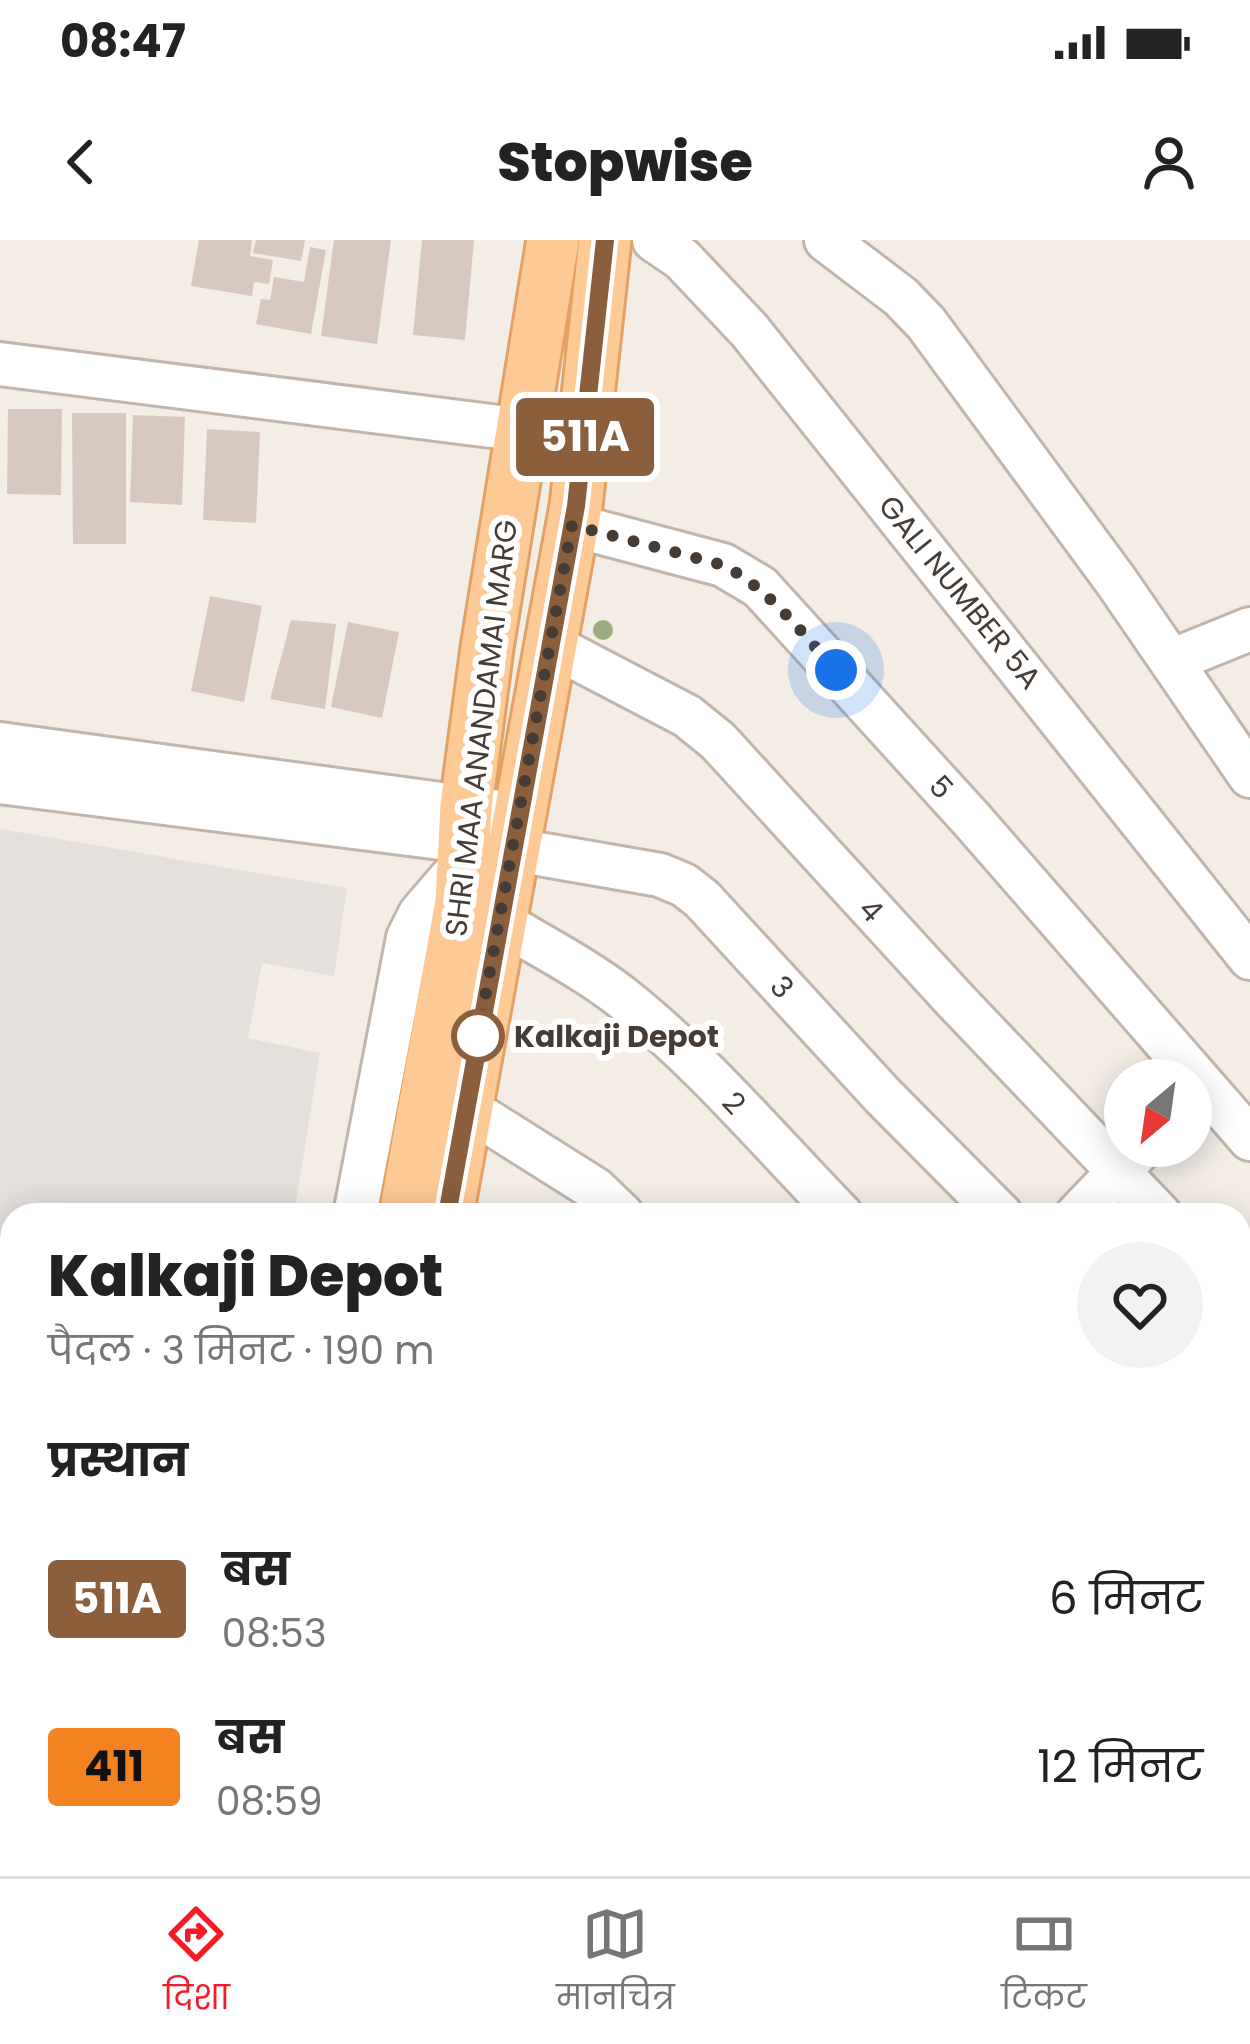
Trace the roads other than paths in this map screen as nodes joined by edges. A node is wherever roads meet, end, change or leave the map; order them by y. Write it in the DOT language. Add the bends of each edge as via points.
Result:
graph roads {
  1 [pos="553,240"];
  2 [pos="605,240"];
  3 [pos="654,240"];
  4 [pos="826,240"];
  5 [pos="0,364"];
  6 [pos="523,430"];
  7 [pos="572,525"];
  8 [pos="1250,629"];
  9 [pos="551,645"];
  10 [pos="1171,661"];
  11 [pos="0,744"];
  12 [pos="1250,776"];
  13 [pos="0,782"];
  14 [pos="517,833"];
  15 [pos="464,838"];
  16 [pos="498,920"];
  17 [pos="1250,958"];
  18 [pos="1172,1059"];
  19 [pos="1212,1103"];
  20 [pos="465,1107"];
  21 [pos="1104,1134"];
  22 [pos="1250,1139"];
  23 [pos="1123,1167"];
  24 [pos="1134,1167"];
  25 [pos="358,1203"];
  26 [pos="407,1203"];
  27 [pos="449,1203"];
  28 [pos="609,1203"];
  29 [pos="830,1203"];
  30 [pos="988,1203"];
  31 [pos="1089,1203"];
  32 [pos="1153,1203"];
  1 -- 6 [label="main road, SHRI MAA ANANDAMAI MARG"];
  2 -- 7 [label="main road, SHRI MAA ANANDAMAI MARG"];
  3 -- 17 [label="street, GALI NUMBER 5A" via="749,330"];
  4 -- 10 [label="street" via="926,323"];
  5 -- 6 [label="street"];
  6 -- 15 [label="main road, SHRI MAA ANANDAMAI MARG"];
  7 -- 9 [label="main road, SHRI MAA ANANDAMAI MARG"];
  7 -- 18 [label="street, 5" via="723,565 760,587 972,820"];
  8 -- 10 [label="street"];
  9 -- 14 [label="main road, SHRI MAA ANANDAMAI MARG"];
  9 -- 21 [label="street, 4" via="687,716 718,742"];
  10 -- 12 [label="street"];
  11 -- 15 [label="street"];
  13 -- 15 [label="street"];
  14 -- 15 [label="street, 3"];
  14 -- 16 [label="main road, SHRI MAA ANANDAMAI MARG"];
  14 -- 30 [label="street, 3" via="683,884"];
  15 -- 25 [label="street" via="408,938"];
  15 -- 26 [label="main road, SHRI MAA ANANDAMAI MARG" via="461,902"];
  16 -- 20 [label="main road, SHRI MAA ANANDAMAI MARG"];
  16 -- 29 [label="street, 2" via="650,1021"];
  19 -- 22 [label="street, 5"];
  20 -- 27 [label="main road, SHRI MAA ANANDAMAI MARG"];
  20 -- 28 [label="street"];
  23 -- 31 [label="street"];
  24 -- 32 [label="street, 4"];
}
